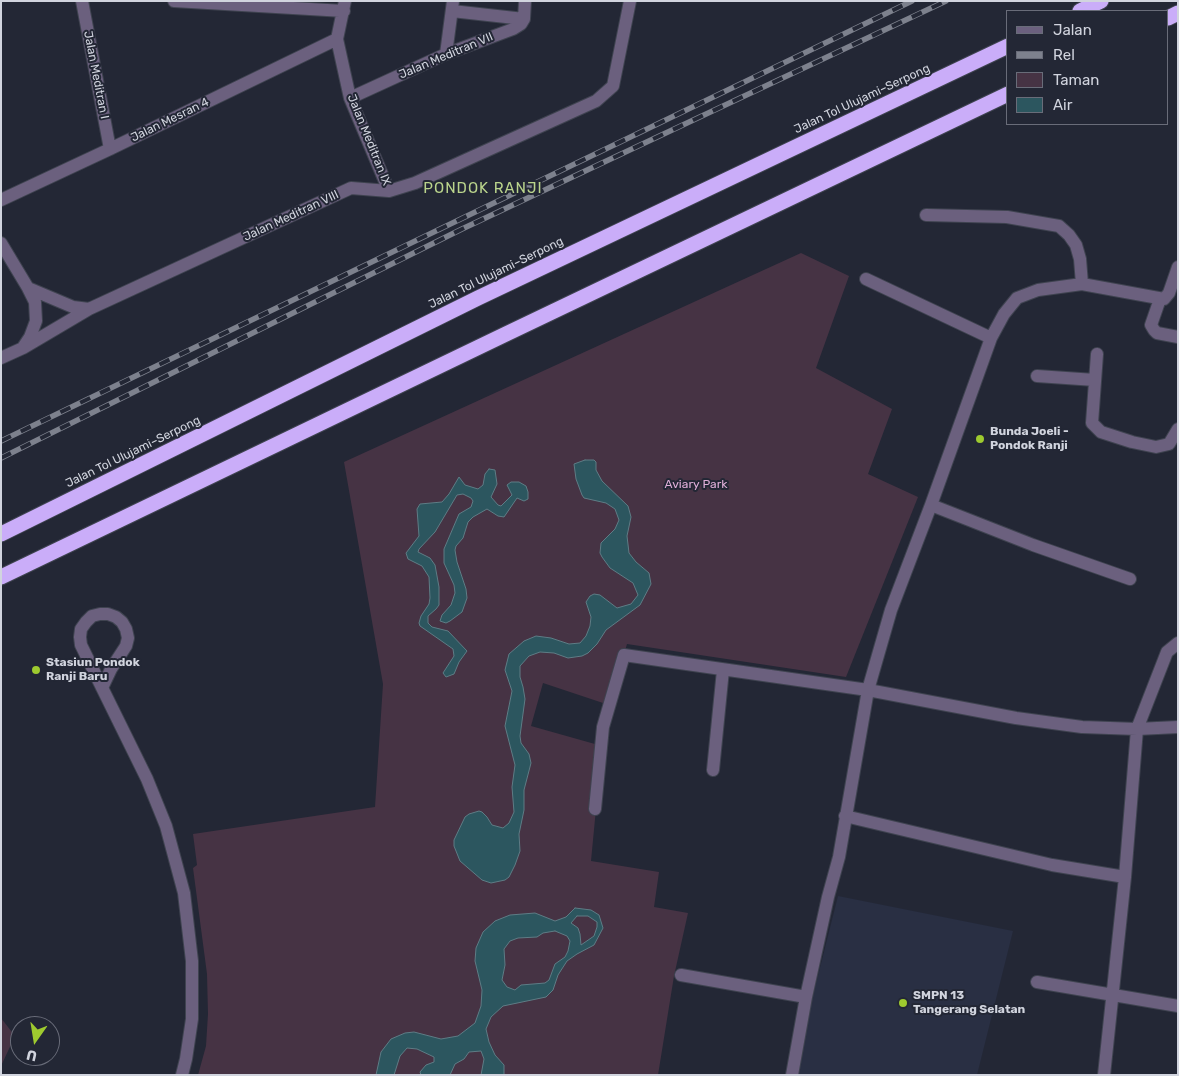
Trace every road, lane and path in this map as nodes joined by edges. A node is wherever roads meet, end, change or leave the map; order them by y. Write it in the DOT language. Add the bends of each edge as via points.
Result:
graph roads {
  1 [pos="82,1"];
  2 [pos="174,1"];
  3 [pos="525,1"];
  4 [pos="630,1"];
  5 [pos="1101,1"];
  6 [pos="345,6"];
  7 [pos="453,6"];
  8 [pos="1082,10"];
  9 [pos="524,19"];
  10 [pos="337,39"];
  11 [pos="1006,47"];
  12 [pos="446,54"];
  13 [pos="1006,95"];
  14 [pos="350,98"];
  15 [pos="110,149"];
  16 [pos="390,191"];
  17 [pos="1,200"];
  18 [pos="926,215"];
  19 [pos="1,243"];
  20 [pos="1178,267"];
  21 [pos="866,279"];
  22 [pos="1082,284"];
  23 [pos="28,288"];
  24 [pos="1160,299"];
  25 [pos="89,309"];
  26 [pos="1178,337"];
  27 [pos="991,338"];
  28 [pos="23,348"];
  29 [pos="1097,354"];
  30 [pos="1,358"];
  31 [pos="1037,376"];
  32 [pos="1095,380"];
  33 [pos="1178,429"];
  34 [pos="931,505"];
  35 [pos="1,534"];
  36 [pos="1,578"];
  37 [pos="1130,579"];
  38 [pos="1178,643"];
  39 [pos="85,652"];
  40 [pos="122,653"];
  41 [pos="723,670"];
  42 [pos="102,688"];
  43 [pos="868,690"];
  44 [pos="1137,728"];
  45 [pos="1178,728"];
  46 [pos="713,770"];
  47 [pos="594,809"];
  48 [pos="846,816"];
  49 [pos="1125,877"];
  50 [pos="681,975"];
  51 [pos="1037,982"];
  52 [pos="1112,994"];
  53 [pos="806,997"];
  54 [pos="1178,1006"];
  55 [pos="182,1075"];
  56 [pos="792,1075"];
  57 [pos="1104,1075"];
  1 -- 15 [label="street, Jalan Meditran I"];
  2 -- 6 [label="street"];
  3 -- 9 [label="street"];
  4 -- 16 [label="street, Jalan Meditran VIII" via="613,86 596,101 415,183"];
  5 -- 8 [label="highway"];
  6 -- 10 [label="street, Jalan Meditran IX"];
  7 -- 9 [label="street"];
  7 -- 12 [label="street"];
  9 -- 12 [label="street, Jalan Meditran VII" via="513,29"];
  10 -- 14 [label="street, Jalan Meditran IX"];
  10 -- 15 [label="street, Jalan Mesran 4"];
  11 -- 35 [label="highway, Jalan Tol Ulujami–Serpong" via="478,298"];
  12 -- 14 [label="street, Jalan Meditran VII"];
  13 -- 36 [label="highway"];
  14 -- 16 [label="street, Jalan Meditran IX"];
  15 -- 17 [label="street, Jalan Mesran 4"];
  16 -- 25 [label="street, Jalan Meditran VIII" via="351,188"];
  18 -- 22 [label="street" via="1007,217 1059,226 1076,245"];
  19 -- 23 [label="street"];
  20 -- 24 [label="street" via="1169,293"];
  21 -- 27 [label="street"];
  22 -- 24 [label="street"];
  22 -- 27 [label="street" via="1038,290 1017,298"];
  23 -- 25 [label="street" via="73,308"];
  23 -- 28 [label="street" via="35,302 36,321"];
  24 -- 26 [label="street" via="1151,325 1157,334"];
  25 -- 28 [label="street, Jalan Meditran VIII"];
  27 -- 34 [label="street"];
  28 -- 30 [label="street, Jalan Meditran VIII"];
  29 -- 32 [label="street"];
  31 -- 32 [label="street"];
  32 -- 33 [label="street" via="1092,423 1101,432 1156,447 1169,444"];
  34 -- 37 [label="street"];
  34 -- 43 [label="street" via="891,610"];
  38 -- 44 [label="street" via="1167,652"];
  39 -- 40 [label="street" via="99,661"];
  39 -- 40 [label="street" via="81,645 81,629 92,616 108,614 116,617 126,629 128,638"];
  39 -- 42 [label="street"];
  40 -- 42 [label="street"];
  41 -- 43 [label="street"];
  41 -- 46 [label="street"];
  41 -- 47 [label="street" via="624,655 603,727"];
  42 -- 55 [label="street" via="147,779 166,826 184,893 192,961 192,1019"];
  43 -- 44 [label="street" via="1025,719"];
  43 -- 48 [label="street"];
  44 -- 45 [label="street"];
  44 -- 49 [label="street"];
  48 -- 49 [label="street" via="1052,865"];
  48 -- 53 [label="street"];
  49 -- 52 [label="street"];
  50 -- 53 [label="street"];
  51 -- 52 [label="street"];
  52 -- 54 [label="street"];
  52 -- 57 [label="street"];
  53 -- 56 [label="street"];
}
